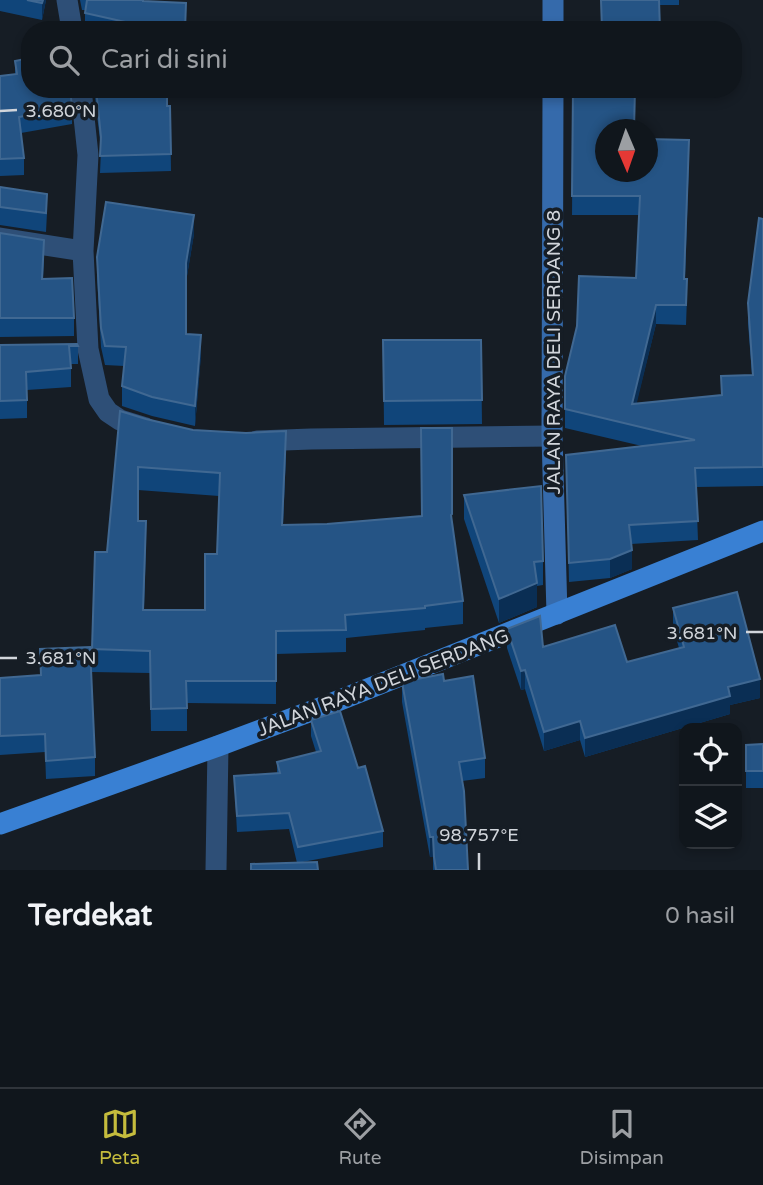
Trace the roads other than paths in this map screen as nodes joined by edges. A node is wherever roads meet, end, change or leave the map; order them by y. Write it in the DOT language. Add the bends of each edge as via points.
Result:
graph roads {
  1 [pos="67,0"];
  2 [pos="553,0"];
  3 [pos="70,21"];
  4 [pos="553,21"];
  5 [pos="82,98"];
  6 [pos="553,98"];
  7 [pos="0,238"];
  8 [pos="83,251"];
  9 [pos="63,349"];
  10 [pos="88,349"];
  11 [pos="161,432"];
  12 [pos="552,436"];
  13 [pos="234,441"];
  14 [pos="763,531"];
  15 [pos="557,614"];
  16 [pos="218,746"];
  17 [pos="0,824"];
  18 [pos="216,870"];
  1 -- 3 [label="street"];
  2 -- 4 [label="street"];
  5 -- 8 [label="street" via="88,155"];
  6 -- 12 [label="street, JALAN RAYA DELI SERDANG 8"];
  7 -- 8 [label="street"];
  8 -- 10 [label="street"];
  9 -- 10 [label="street"];
  10 -- 11 [label="street" via="99,399 108,412"];
  12 -- 13 [label="street"];
  12 -- 15 [label="street, JALAN RAYA DELI SERDANG 8"];
  14 -- 15 [label="main road, JALAN RAYA DELI SERDANG"];
  15 -- 16 [label="main road, JALAN RAYA DELI SERDANG"];
  16 -- 17 [label="main road, JALAN RAYA DELI SERDANG"];
  16 -- 18 [label="street"];
}
